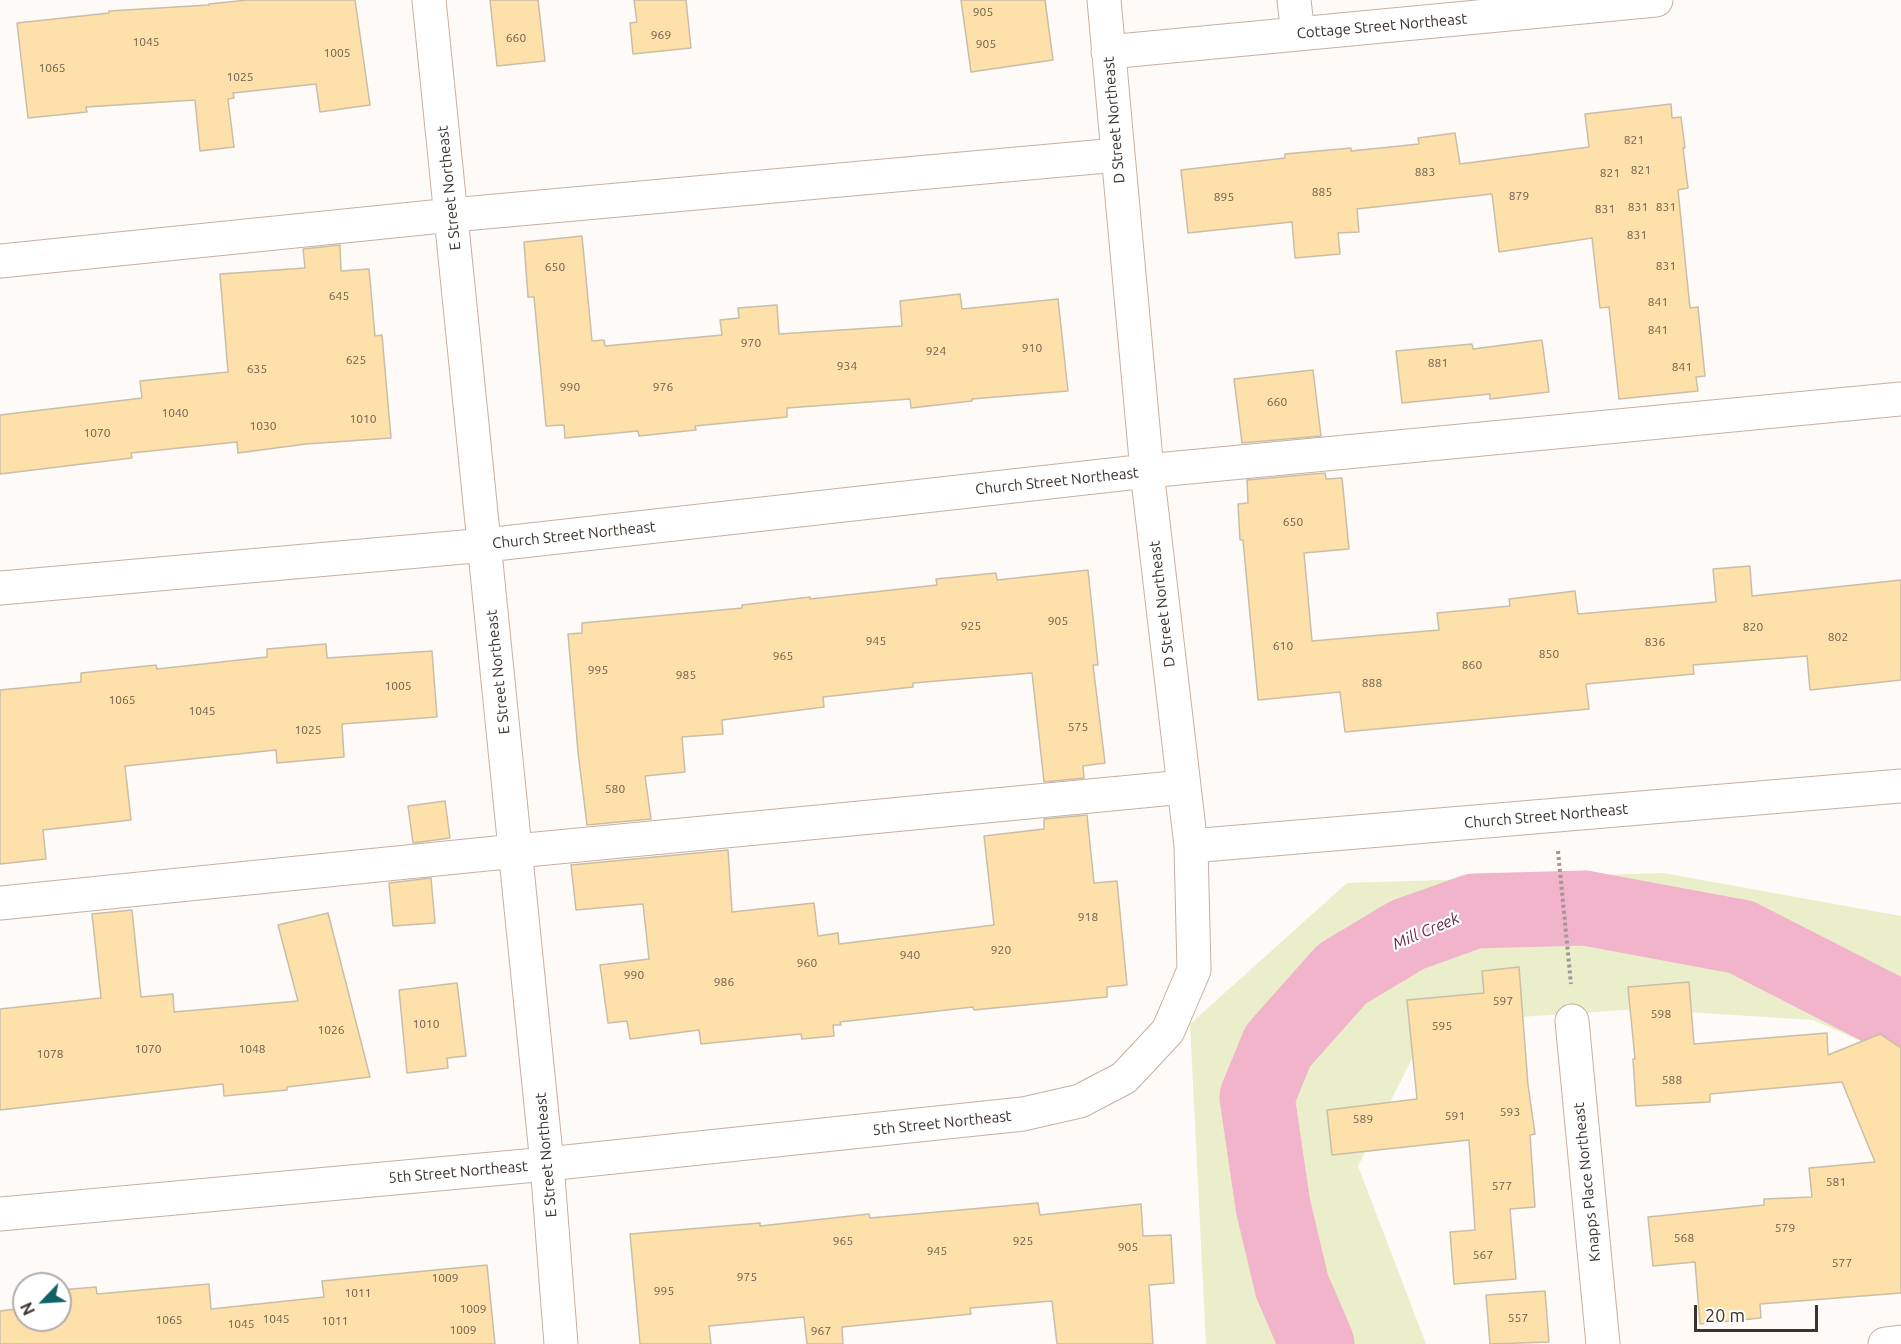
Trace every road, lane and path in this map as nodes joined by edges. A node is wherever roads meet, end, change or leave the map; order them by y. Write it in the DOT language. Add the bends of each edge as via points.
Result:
graph roads {
  1 [pos="429,0"];
  2 [pos="1104,0"];
  3 [pos="1294,0"];
  4 [pos="1656,0"];
  5 [pos="1298,34"];
  6 [pos="1108,52"];
  7 [pos="1118,155"];
  8 [pos="452,215"];
  9 [pos="0,261"];
  10 [pos="1901,399"];
  11 [pos="1147,471"];
  12 [pos="486,545"];
  13 [pos="0,588"];
  14 [pos="1901,786"];
  15 [pos="1184,787"];
  16 [pos="1191,846"];
  17 [pos="1557,848"];
  18 [pos="516,851"];
  19 [pos="0,903"];
  20 [pos="1572,1007"];
  21 [pos="1023,1114"];
  22 [pos="547,1164"];
  23 [pos="0,1214"];
  24 [pos="1901,1342"];
  25 [pos="561,1344"];
  26 [pos="1603,1344"];
  27 [pos="1885,1344"];
  1 -- 8 [label="street, E Street Northeast"];
  2 -- 6 [label="street, D Street Northeast"];
  3 -- 5 [label="street"];
  4 -- 5 [label="street, Cottage Street Northeast"];
  5 -- 6 [label="street, Cottage Street Northeast"];
  6 -- 7 [label="street, D Street Northeast"];
  7 -- 8 [label="street"];
  7 -- 11 [label="street, D Street Northeast"];
  8 -- 9 [label="street"];
  8 -- 12 [label="street, E Street Northeast"];
  10 -- 11 [label="street, Church Street Northeast"];
  11 -- 12 [label="street, Church Street Northeast"];
  11 -- 15 [label="street, D Street Northeast"];
  12 -- 13 [label="street, Church Street Northeast"];
  12 -- 18 [label="street, E Street Northeast"];
  14 -- 16 [label="street, Church Street Northeast"];
  15 -- 16 [label="street, D Street Northeast"];
  15 -- 18 [label="street"];
  16 -- 21 [label="street, D Street Northeast" via="1194,970 1168,1031 1124,1078 1080,1101"];
  17 -- 20 [label="path"];
  18 -- 19 [label="street"];
  18 -- 22 [label="street, E Street Northeast"];
  20 -- 26 [label="street, Knapps Place Northeast"];
  21 -- 22 [label="street, 5th Street Northeast"];
  22 -- 23 [label="street, 5th Street Northeast"];
  22 -- 25 [label="street, E Street Northeast"];
  24 -- 27 [label="street"];
}
